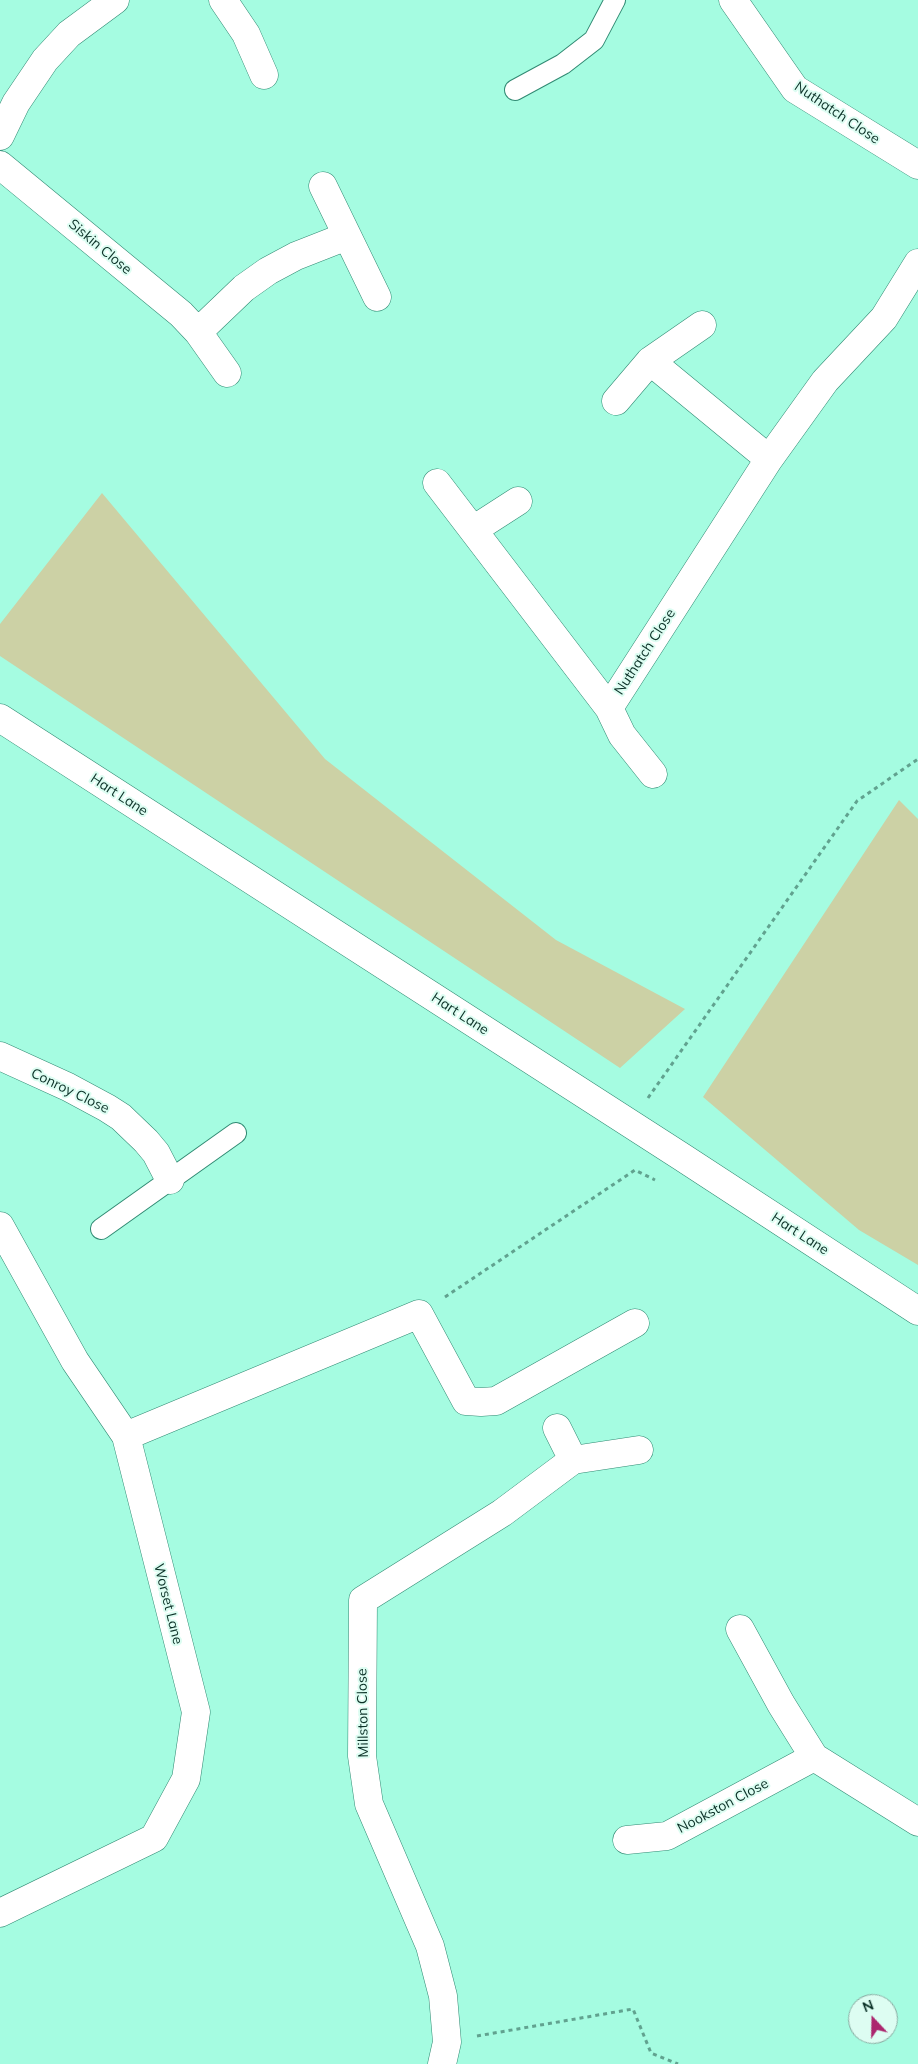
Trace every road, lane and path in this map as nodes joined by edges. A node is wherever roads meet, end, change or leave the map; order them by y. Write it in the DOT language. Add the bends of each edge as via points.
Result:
graph roads {
  1 [pos="115,0"];
  2 [pos="224,0"];
  3 [pos="615,0"];
  4 [pos="733,0"];
  5 [pos="264,74"];
  6 [pos="515,90"];
  7 [pos="0,136"];
  8 [pos="0,165"];
  9 [pos="918,165"];
  10 [pos="323,186"];
  11 [pos="347,236"];
  12 [pos="918,263"];
  13 [pos="377,297"];
  14 [pos="702,325"];
  15 [pos="198,332"];
  16 [pos="650,361"];
  17 [pos="227,373"];
  18 [pos="616,401"];
  19 [pos="768,459"];
  20 [pos="437,483"];
  21 [pos="518,501"];
  22 [pos="473,530"];
  23 [pos="609,708"];
  24 [pos="0,718"];
  25 [pos="918,760"];
  26 [pos="654,774"];
  27 [pos="0,1056"];
  28 [pos="646,1101"];
  29 [pos="236,1133"];
  30 [pos="682,1157"];
  31 [pos="170,1180"];
  32 [pos="0,1226"];
  33 [pos="101,1229"];
  34 [pos="918,1311"];
  35 [pos="419,1314"];
  36 [pos="635,1323"];
  37 [pos="557,1428"];
  38 [pos="126,1436"];
  39 [pos="639,1450"];
  40 [pos="573,1460"];
  41 [pos="740,1629"];
  42 [pos="814,1757"];
  43 [pos="918,1822"];
  44 [pos="627,1840"];
  45 [pos="0,1913"];
  46 [pos="445,2053"];
  47 [pos="678,2064"];
  1 -- 7 [label="street" via="69,34 46,60 16,103"];
  2 -- 5 [label="street" via="246,34"];
  3 -- 6 [label="lane" via="594,40 563,64"];
  4 -- 9 [label="street, Nuthatch Close" via="795,89"];
  8 -- 15 [label="street, Siskin Close" via="181,314"];
  10 -- 11 [label="street"];
  11 -- 13 [label="street"];
  11 -- 15 [label="street" via="268,271 244,288"];
  12 -- 19 [label="street, Nuthatch Close" via="884,318 825,381"];
  14 -- 16 [label="street"];
  15 -- 17 [label="street, Siskin Close"];
  16 -- 18 [label="street"];
  16 -- 19 [label="street"];
  19 -- 23 [label="street, Nuthatch Close"];
  20 -- 22 [label="street, Nuthatch Close"];
  21 -- 22 [label="street"];
  22 -- 23 [label="street, Nuthatch Close"];
  23 -- 26 [label="street" via="622,735"];
  24 -- 30 [label="street, Hart Lane"];
  25 -- 28 [label="path" via="857,801"];
  27 -- 31 [label="street, Conroy Close" via="68,1088 121,1118 156,1154"];
  29 -- 31 [label="lane"];
  30 -- 34 [label="street, Hart Lane"];
  30 -- 35 [label="path" via="662,1183 635,1170"];
  31 -- 33 [label="lane"];
  32 -- 38 [label="street, Worset Lane" via="75,1361"];
  35 -- 36 [label="street" via="466,1401 481,1402 496,1401"];
  35 -- 38 [label="street"];
  37 -- 40 [label="street"];
  38 -- 45 [label="street, Worset Lane" via="196,1712 186,1779 154,1838"];
  39 -- 40 [label="street, Millston Close"];
  40 -- 46 [label="street, Millston Close" via="502,1513 363,1600 362,1756 369,1804 430,1946 443,1996"];
  41 -- 42 [label="street"];
  42 -- 43 [label="street"];
  42 -- 44 [label="street, Nookston Close" via="667,1836"];
  46 -- 47 [label="path" via="633,2009 651,2053"];
}
